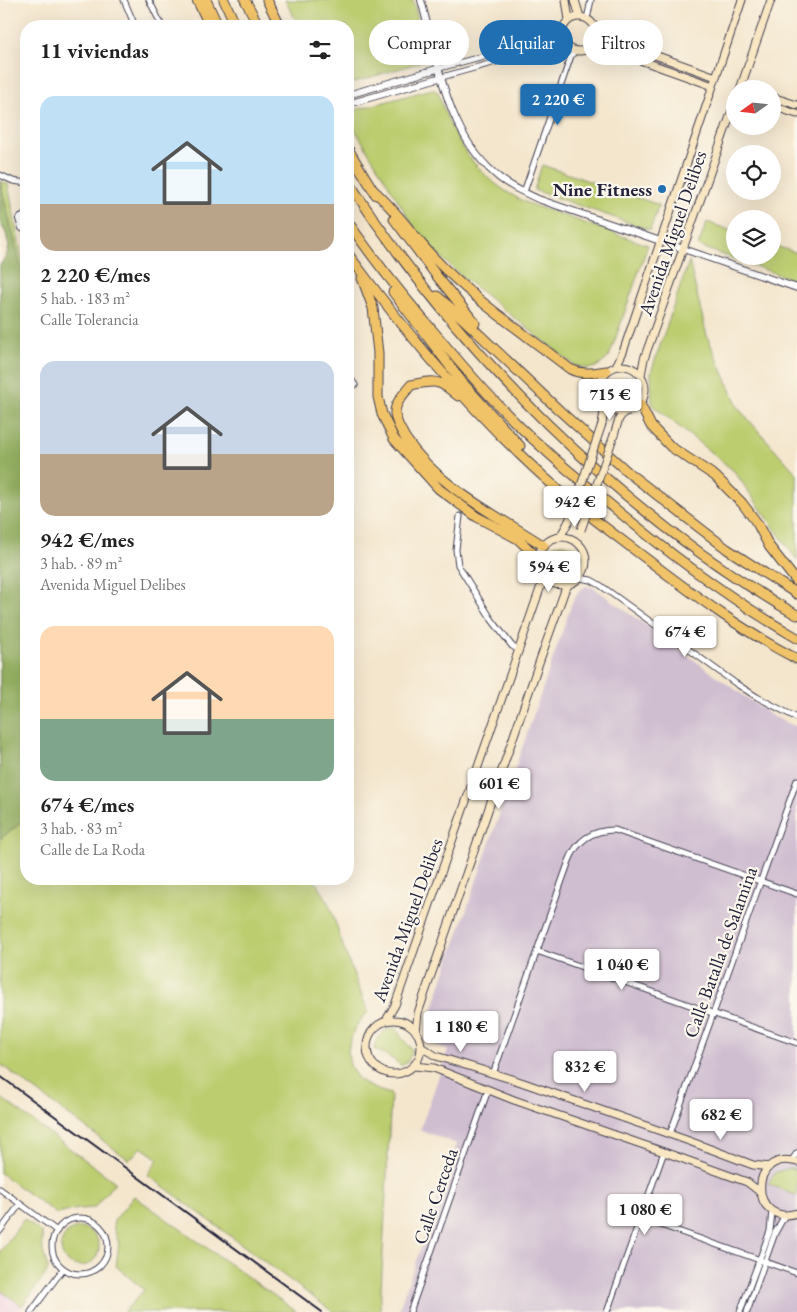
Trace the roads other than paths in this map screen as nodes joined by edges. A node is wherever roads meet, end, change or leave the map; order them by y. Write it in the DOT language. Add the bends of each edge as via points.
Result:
graph roads {
  1 [pos="124,0"];
  2 [pos="149,0"];
  3 [pos="196,0"];
  4 [pos="206,0"];
  5 [pos="224,0"];
  6 [pos="245,0"];
  7 [pos="268,0"];
  8 [pos="421,0"];
  9 [pos="566,0"];
  10 [pos="575,0"];
  11 [pos="591,0"];
  12 [pos="742,0"];
  13 [pos="771,0"];
  14 [pos="584,18"];
  15 [pos="132,20"];
  16 [pos="159,20"];
  17 [pos="207,20"];
  18 [pos="215,20"];
  19 [pos="233,20"];
  20 [pos="256,20"];
  21 [pos="277,20"];
  22 [pos="569,20"];
  23 [pos="587,20"];
  24 [pos="573,48"];
  25 [pos="576,50"];
  26 [pos="583,50"];
  27 [pos="479,57"];
  28 [pos="663,58"];
  29 [pos="482,65"];
  30 [pos="654,65"];
  31 [pos="440,68"];
  32 [pos="442,76"];
  33 [pos="716,77"];
  34 [pos="742,80"];
  35 [pos="713,86"];
  36 [pos="354,93"];
  37 [pos="781,100"];
  38 [pos="354,102"];
  39 [pos="797,105"];
  40 [pos="781,109"];
  41 [pos="797,114"];
  42 [pos="726,128"];
  43 [pos="354,159"];
  44 [pos="0,175"];
  45 [pos="20,183"];
  46 [pos="354,190"];
  47 [pos="373,190"];
  48 [pos="524,192"];
  49 [pos="354,231"];
  50 [pos="660,241"];
  51 [pos="684,249"];
  52 [pos="369,254"];
  53 [pos="354,262"];
  54 [pos="360,270"];
  55 [pos="797,288"];
  56 [pos="428,291"];
  57 [pos="510,363"];
  58 [pos="616,366"];
  59 [pos="606,371"];
  60 [pos="641,375"];
  61 [pos="354,382"];
  62 [pos="356,385"];
  63 [pos="640,404"];
  64 [pos="605,405"];
  65 [pos="624,412"];
  66 [pos="506,440"];
  67 [pos="460,516"];
  68 [pos="607,528"];
  69 [pos="560,537"];
  70 [pos="580,545"];
  71 [pos="544,546"];
  72 [pos="538,558"];
  73 [pos="541,573"];
  74 [pos="580,578"];
  75 [pos="797,582"];
  76 [pos="569,584"];
  77 [pos="797,594"];
  78 [pos="797,615"];
  79 [pos="797,638"];
  80 [pos="519,650"];
  81 [pos="797,661"];
  82 [pos="797,718"];
  83 [pos="796,784"];
  84 [pos="761,882"];
  85 [pos="797,894"];
  86 [pos="537,951"];
  87 [pos="714,1014"];
  88 [pos="385,1022"];
  89 [pos="416,1032"];
  90 [pos="797,1043"];
  91 [pos="421,1047"];
  92 [pos="414,1066"];
  93 [pos="494,1074"];
  94 [pos="488,1090"];
  95 [pos="670,1134"];
  96 [pos="664,1152"];
  97 [pos="797,1153"];
  98 [pos="794,1161"];
  99 [pos="769,1167"];
  100 [pos="0,1189"];
  101 [pos="760,1192"];
  102 [pos="20,1204"];
  103 [pos="772,1210"];
  104 [pos="797,1214"];
  105 [pos="785,1215"];
  106 [pos="641,1218"];
  107 [pos="57,1231"];
  108 [pos="0,1232"];
  109 [pos="762,1260"];
  110 [pos="63,1269"];
  111 [pos="797,1273"];
  112 [pos="31,1312"];
  113 [pos="410,1312"];
  114 [pos="607,1312"];
  115 [pos="740,1312"];
  116 [pos="747,1312"];
  1 -- 15 [label="street"];
  2 -- 16 [label="street"];
  3 -- 17 [label="highway"];
  4 -- 18 [label="highway"];
  5 -- 19 [label="highway"];
  6 -- 20 [label="highway"];
  7 -- 21 [label="highway"];
  8 -- 31 [label="street"];
  9 -- 22 [label="main road"];
  10 -- 14 [label="main road"];
  11 -- 14 [label="street"];
  12 -- 33 [label="main road, Avenida Miguel Delibes"];
  13 -- 34 [label="main road"];
  14 -- 22 [label="main road"];
  14 -- 23 [label="main road"];
  24 -- 25 [label="main road"];
  25 -- 26 [label="main road"];
  25 -- 48 [label="street"];
  27 -- 31 [label="street"];
  28 -- 33 [label="main road"];
  29 -- 32 [label="street"];
  30 -- 35 [label="main road"];
  31 -- 32 [label="street"];
  31 -- 36 [label="street"];
  32 -- 38 [label="street"];
  32 -- 48 [label="street" via="451,111 468,145 494,174"];
  33 -- 35 [label="main road, Avenida Miguel Delibes"];
  35 -- 50 [label="main road, Avenida Miguel Delibes"];
  37 -- 39 [label="main road"];
  40 -- 41 [label="main road"];
  42 -- 51 [label="main road, Avenida Miguel Delibes"];
  43 -- 47 [label="highway"];
  44 -- 45 [label="street"];
  46 -- 56 [label="highway"];
  47 -- 57 [label="highway" via="436,275"];
  47 -- 59 [label="highway" via="387,202 433,258 491,308 570,369 587,374"];
  48 -- 50 [label="street"];
  49 -- 52 [label="highway"];
  50 -- 51 [label="street"];
  50 -- 58 [label="main road, Avenida Miguel Delibes"];
  51 -- 55 [label="street"];
  51 -- 60 [label="main road, Avenida Miguel Delibes"];
  52 -- 68 [label="highway" via="403,307 462,382 520,446"];
  52 -- 79 [label="highway" via="474,379 542,448 656,543 711,584"];
  53 -- 54 [label="highway"];
  54 -- 66 [label="highway" via="436,365"];
  54 -- 72 [label="highway" via="373,308 378,397 394,438 439,489 518,539"];
  56 -- 57 [label="highway" via="441,299"];
  56 -- 78 [label="highway" via="482,356 611,482 708,558"];
  57 -- 77 [label="highway" via="630,474 727,549"];
  58 -- 59 [label="main road"];
  58 -- 60 [label="main road" via="630,366"];
  59 -- 64 [label="main road" via="598,388"];
  60 -- 63 [label="main road" via="645,393"];
  61 -- 62 [label="street"];
  63 -- 65 [label="main road"];
  63 -- 75 [label="highway" via="651,426 671,447 715,476 742,502 769,546"];
  64 -- 65 [label="main road" via="614,411"];
  64 -- 69 [label="main road, bridge" via="602,424 569,521"];
  65 -- 70 [label="main road, bridge" via="581,530"];
  66 -- 68 [label="highway" via="562,493"];
  66 -- 71 [label="highway" via="497,436 445,385 432,381 411,384 400,399 395,414 415,451 444,480 475,504"];
  67 -- 80 [label="street" via="456,550 458,565 492,620 512,646"];
  68 -- 81 [label="highway" via="681,585"];
  69 -- 70 [label="main road" via="571,538"];
  69 -- 71 [label="main road"];
  70 -- 74 [label="main road" via="586,565"];
  71 -- 72 [label="main road"];
  72 -- 73 [label="main road"];
  73 -- 76 [label="main road" via="556,585"];
  73 -- 80 [label="main road, Avenida Miguel Delibes" via="542,583"];
  74 -- 76 [label="main road"];
  74 -- 82 [label="street" via="600,585 757,697"];
  76 -- 89 [label="main road, Avenida Miguel Delibes" via="427,985"];
  80 -- 88 [label="main road, Avenida Miguel Delibes" via="395,1005"];
  83 -- 84 [label="street, Calle Batalla de Salamina"];
  84 -- 85 [label="street"];
  84 -- 86 [label="street" via="615,830 588,835 573,850"];
  84 -- 87 [label="street, Calle Batalla de Salamina"];
  86 -- 87 [label="street"];
  86 -- 93 [label="street"];
  87 -- 90 [label="street"];
  87 -- 95 [label="street, Calle Batalla de Salamina"];
  88 -- 89 [label="main road" via="399,1021"];
  88 -- 92 [label="main road" via="371,1032 368,1040 367,1050 374,1066 389,1074 398,1074"];
  89 -- 91 [label="main road"];
  91 -- 92 [label="main road"];
  91 -- 93 [label="main road" via="436,1056"];
  92 -- 94 [label="main road" via="434,1068"];
  93 -- 95 [label="main road"];
  94 -- 96 [label="main road"];
  94 -- 113 [label="street, Calle Cerceda"];
  95 -- 99 [label="main road"];
  96 -- 101 [label="main road" via="747,1182"];
  96 -- 106 [label="street"];
  97 -- 98 [label="street"];
  98 -- 99 [label="main road"];
  99 -- 101 [label="main road" via="762,1176"];
  100 -- 102 [label="street"];
  101 -- 103 [label="main road"];
  102 -- 107 [label="street"];
  102 -- 108 [label="street"];
  103 -- 105 [label="main road"];
  103 -- 109 [label="street"];
  104 -- 105 [label="main road"];
  105 -- 109 [label="street"];
  106 -- 109 [label="street"];
  106 -- 114 [label="street"];
  107 -- 110 [label="street" via="52,1251"];
  107 -- 110 [label="street" via="72,1220 84,1219 101,1228 107,1239 105,1258 94,1270 78,1274"];
  109 -- 111 [label="street"];
  109 -- 115 [label="street"];
  109 -- 116 [label="street"];
  110 -- 112 [label="street"];
}
